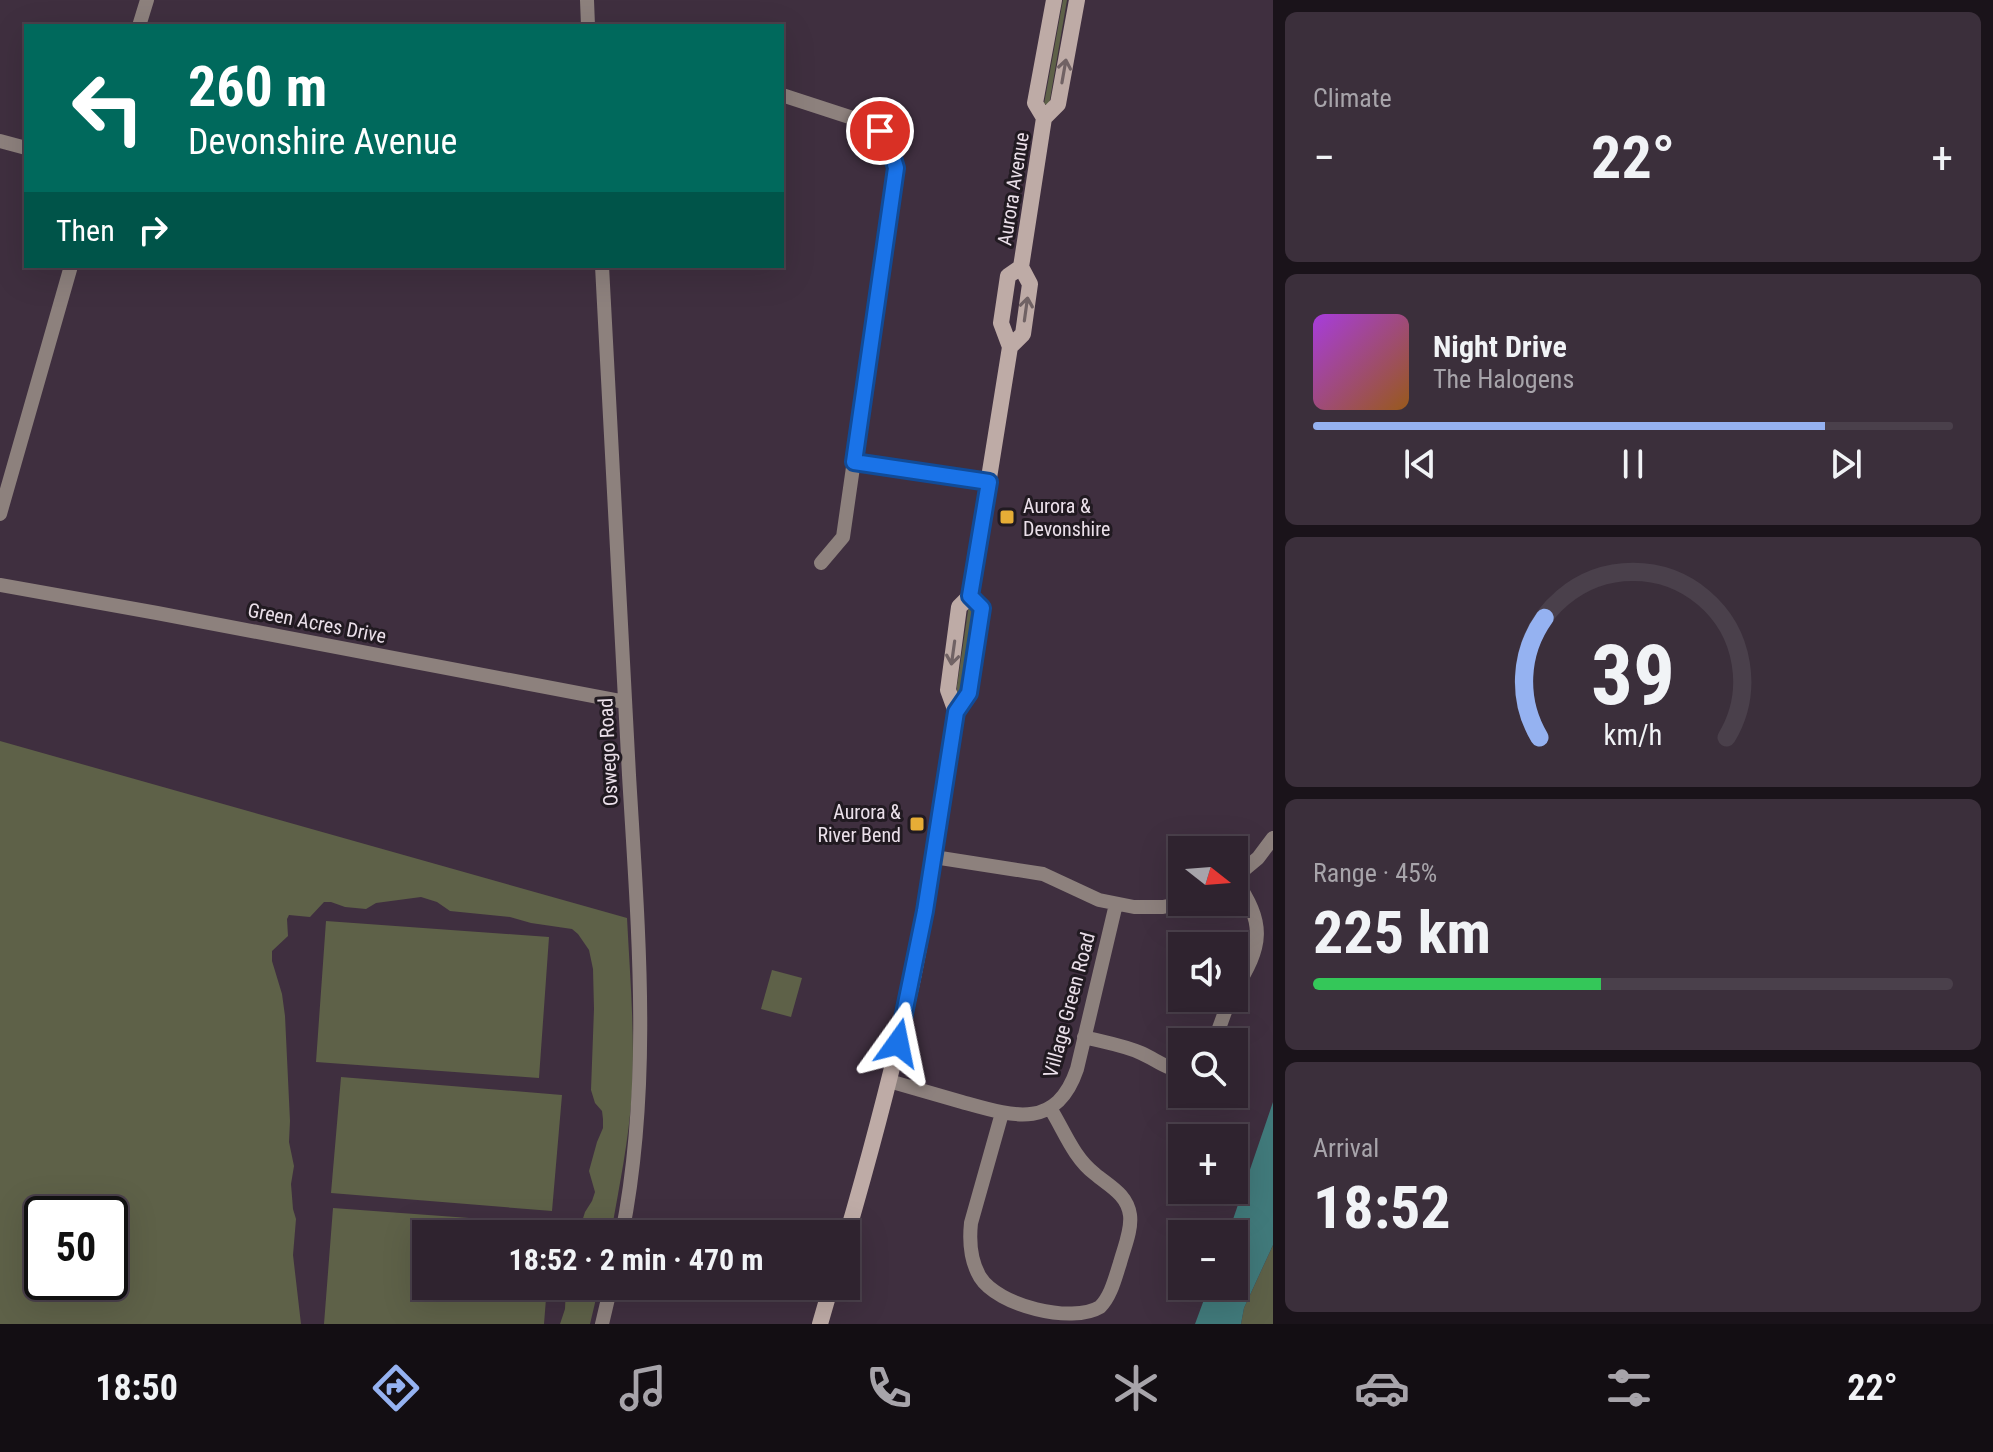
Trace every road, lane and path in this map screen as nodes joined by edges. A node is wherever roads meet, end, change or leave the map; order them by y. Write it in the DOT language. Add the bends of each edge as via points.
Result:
graph roads {
  1 [pos="147,0"];
  2 [pos="587,0"];
  3 [pos="1054,0"];
  4 [pos="1077,0"];
  5 [pos="140,24"];
  6 [pos="588,24"];
  7 [pos="784,96"];
  8 [pos="1044,118"];
  9 [pos="0,141"];
  10 [pos="24,147"];
  11 [pos="70,268"];
  12 [pos="602,268"];
  13 [pos="854,462"];
  14 [pos="989,482"];
  15 [pos="0,514"];
  16 [pos="821,563"];
  17 [pos="0,585"];
  18 [pos="625,702"];
  19 [pos="1273,838"];
  20 [pos="934,857"];
  21 [pos="1248,866"];
  22 [pos="1248,900"];
  23 [pos="1116,904"];
  24 [pos="1168,906"];
  25 [pos="1248,966"];
  26 [pos="1084,1037"];
  27 [pos="1168,1067"];
  28 [pos="889,1081"];
  29 [pos="1050,1108"];
  30 [pos="1002,1113"];
  31 [pos="624,1220"];
  32 [pos="851,1220"];
  33 [pos="608,1300"];
  34 [pos="827,1300"];
  35 [pos="602,1324"];
  36 [pos="820,1324"];
  1 -- 5 [label="street"];
  2 -- 6 [label="street"];
  3 -- 8 [label="main road, Aurora Avenue" via="1035,103"];
  8 -- 4 [label="main road, Aurora Avenue, one-way" via="1058,104"];
  7 -- 13 [label="street" via="868,123 880,131 895,158"];
  8 -- 14 [label="main road, Aurora Avenue" via="1021,267 1030,284 1023,334 1010,347"];
  9 -- 10 [label="street"];
  11 -- 15 [label="street"];
  12 -- 18 [label="street, Oswego Road"];
  13 -- 14 [label="street"];
  13 -- 16 [label="street" via="843,537"];
  14 -- 20 [label="main road, Aurora Avenue" via="970,596 959,607 948,690 956,712"];
  17 -- 18 [label="street, Green Acres Drive"];
  18 -- 31 [label="street, Oswego Road" via="641,1051 636,1143"];
  19 -- 21 [label="street"];
  20 -- 23 [label="street" via="1043,874"];
  20 -- 28 [label="main road, Aurora Avenue"];
  22 -- 25 [label="street" via="1258,925"];
  23 -- 24 [label="street"];
  23 -- 26 [label="street, Village Green Road"];
  26 -- 27 [label="street" via="1126,1046"];
  26 -- 29 [label="street, Village Green Road" via="1072,1082"];
  28 -- 30 [label="street"];
  28 -- 32 [label="main road, Aurora Avenue"];
  29 -- 30 [label="street" via="1020,1116"];
  29 -- 30 [label="street" via="1076,1155 1120,1193 1130,1214 1110,1293 1100,1307 1076,1319 1004,1300 982,1279 971,1256 971,1223"];
  33 -- 35 [label="street"];
  34 -- 36 [label="main road"];
}
